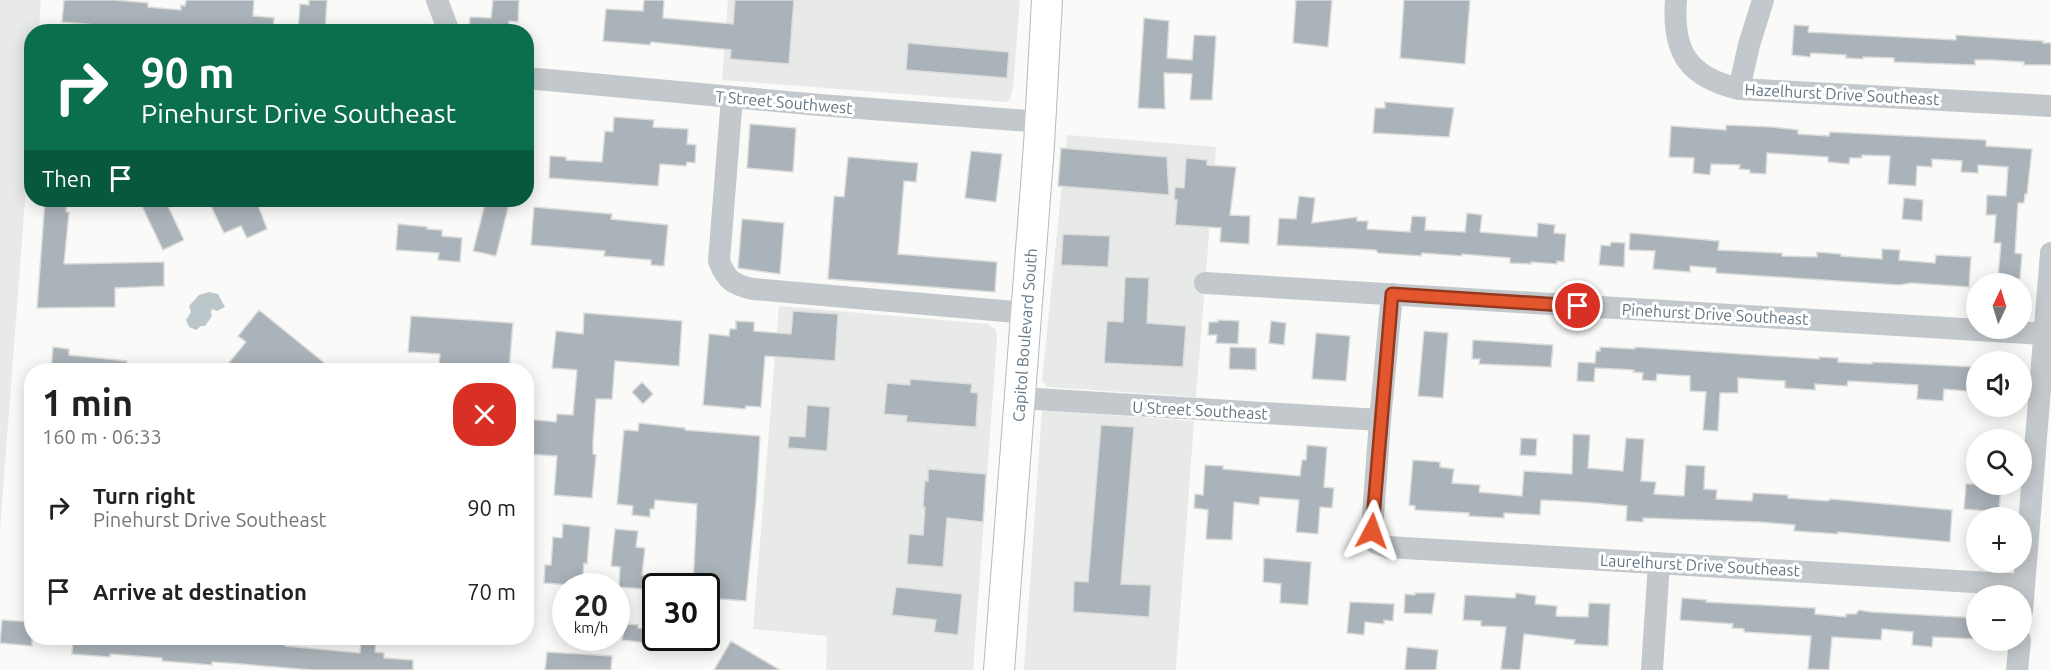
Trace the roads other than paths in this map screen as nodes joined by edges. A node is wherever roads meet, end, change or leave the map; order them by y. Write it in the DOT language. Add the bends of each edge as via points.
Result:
graph roads {
  1 [pos="437,0"];
  2 [pos="1047,0"];
  3 [pos="1763,0"];
  4 [pos="1676,9"];
  5 [pos="446,24"];
  6 [pos="534,79"];
  7 [pos="1739,89"];
  8 [pos="732,97"];
  9 [pos="2051,106"];
  10 [pos="1041,122"];
  11 [pos="2051,252"];
  12 [pos="1205,283"];
  13 [pos="1392,294"];
  14 [pos="1026,313"];
  15 [pos="2044,334"];
  16 [pos="1020,398"];
  17 [pos="1380,420"];
  18 [pos="1659,563"];
  19 [pos="2024,585"];
  20 [pos="2019,651"];
  21 [pos="999,670"];
  22 [pos="1652,670"];
  23 [pos="2017,670"];
  1 -- 5 [label="street"];
  2 -- 10 [label="main road, Capitol Boulevard South"];
  3 -- 7 [label="street"];
  4 -- 7 [label="street, Hazelhurst Drive Southeast" via="1679,46 1696,72"];
  6 -- 8 [label="street, T Street Southwest"];
  7 -- 9 [label="street, Hazelhurst Drive Southeast"];
  8 -- 10 [label="street, T Street Southwest"];
  8 -- 14 [label="street" via="719,261 724,275 753,290"];
  10 -- 14 [label="main road, Capitol Boulevard South"];
  11 -- 15 [label="street"];
  12 -- 13 [label="street, Pinehurst Drive Southeast"];
  13 -- 15 [label="street, Pinehurst Drive Southeast"];
  13 -- 17 [label="street"];
  14 -- 16 [label="main road, Capitol Boulevard South"];
  15 -- 19 [label="street"];
  16 -- 17 [label="street, U Street Southeast"];
  16 -- 21 [label="main road, Capitol Boulevard South"];
  17 -- 18 [label="street, Laurelhurst Drive Southeast" via="1372,531 1376,543 1389,547"];
  18 -- 19 [label="street, Laurelhurst Drive Southeast"];
  18 -- 22 [label="street"];
  20 -- 23 [label="street"];
}
